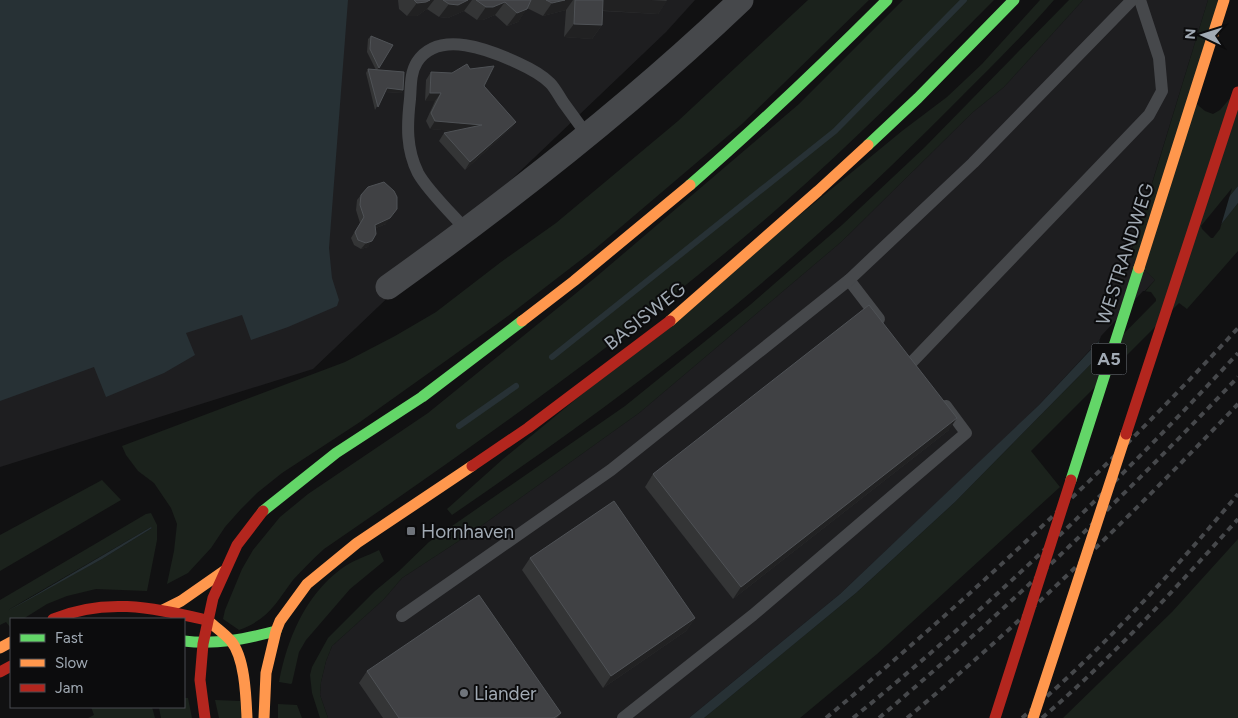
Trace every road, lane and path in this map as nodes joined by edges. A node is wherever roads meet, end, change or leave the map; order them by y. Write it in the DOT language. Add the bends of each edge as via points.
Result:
graph roads {
  1 [pos="740,0"];
  2 [pos="886,0"];
  3 [pos="1014,0"];
  4 [pos="1132,0"];
  5 [pos="1140,0"];
  6 [pos="1224,0"];
  7 [pos="1238,92"];
  8 [pos="587,136"];
  9 [pos="467,230"];
  10 [pos="849,280"];
  11 [pos="388,287"];
  12 [pos="889,332"];
  13 [pos="912,362"];
  14 [pos="936,393"];
  15 [pos="224,571"];
  16 [pos="163,610"];
  17 [pos="402,616"];
  18 [pos="56,618"];
  19 [pos="207,620"];
  20 [pos="276,631"];
  21 [pos="185,641"];
  22 [pos="232,642"];
  23 [pos="203,644"];
  24 [pos="205,718"];
  25 [pos="247,718"];
  26 [pos="264,718"];
  27 [pos="623,718"];
  28 [pos="995,718"];
  29 [pos="1033,718"];
  1 -- 8 [label="street"];
  2 -- 15 [label="main road" via="754,129 574,281 430,391 336,453 263,510 237,545"];
  3 -- 20 [label="main road, BASISWEG" via="896,119 677,315 528,428 357,543 307,584"];
  4 -- 10 [label="lane" via="974,163"];
  5 -- 13 [label="lane" via="1159,58 1162,91 1149,116"];
  6 -- 28 [label="main road, WESTRANDWEG / A5, bridge"];
  7 -- 29 [label="main road, A5, bridge"];
  8 -- 9 [label="street"];
  8 -- 9 [label="lane" via="551,83 538,73 491,51 463,45 440,46 424,54 413,69 411,78 408,146 419,175"];
  9 -- 11 [label="street"];
  10 -- 12 [label="lane"];
  10 -- 17 [label="lane" via="611,470"];
  14 -- 27 [label="lane" via="966,433 753,615"];
  15 -- 16 [label="main road"];
  15 -- 19 [label="main road"];
  16 -- 18 [label="main road" via="99,606 82,608"];
  16 -- 19 [label="main road"];
  19 -- 22 [label="main road"];
  19 -- 23 [label="main road"];
  20 -- 22 [label="main road"];
  20 -- 26 [label="main road, BASISWEG" via="266,672"];
  21 -- 23 [label="main road"];
  22 -- 23 [label="main road"];
  22 -- 25 [label="main road" via="246,688"];
  23 -- 24 [label="main road" via="200,686"];
}
